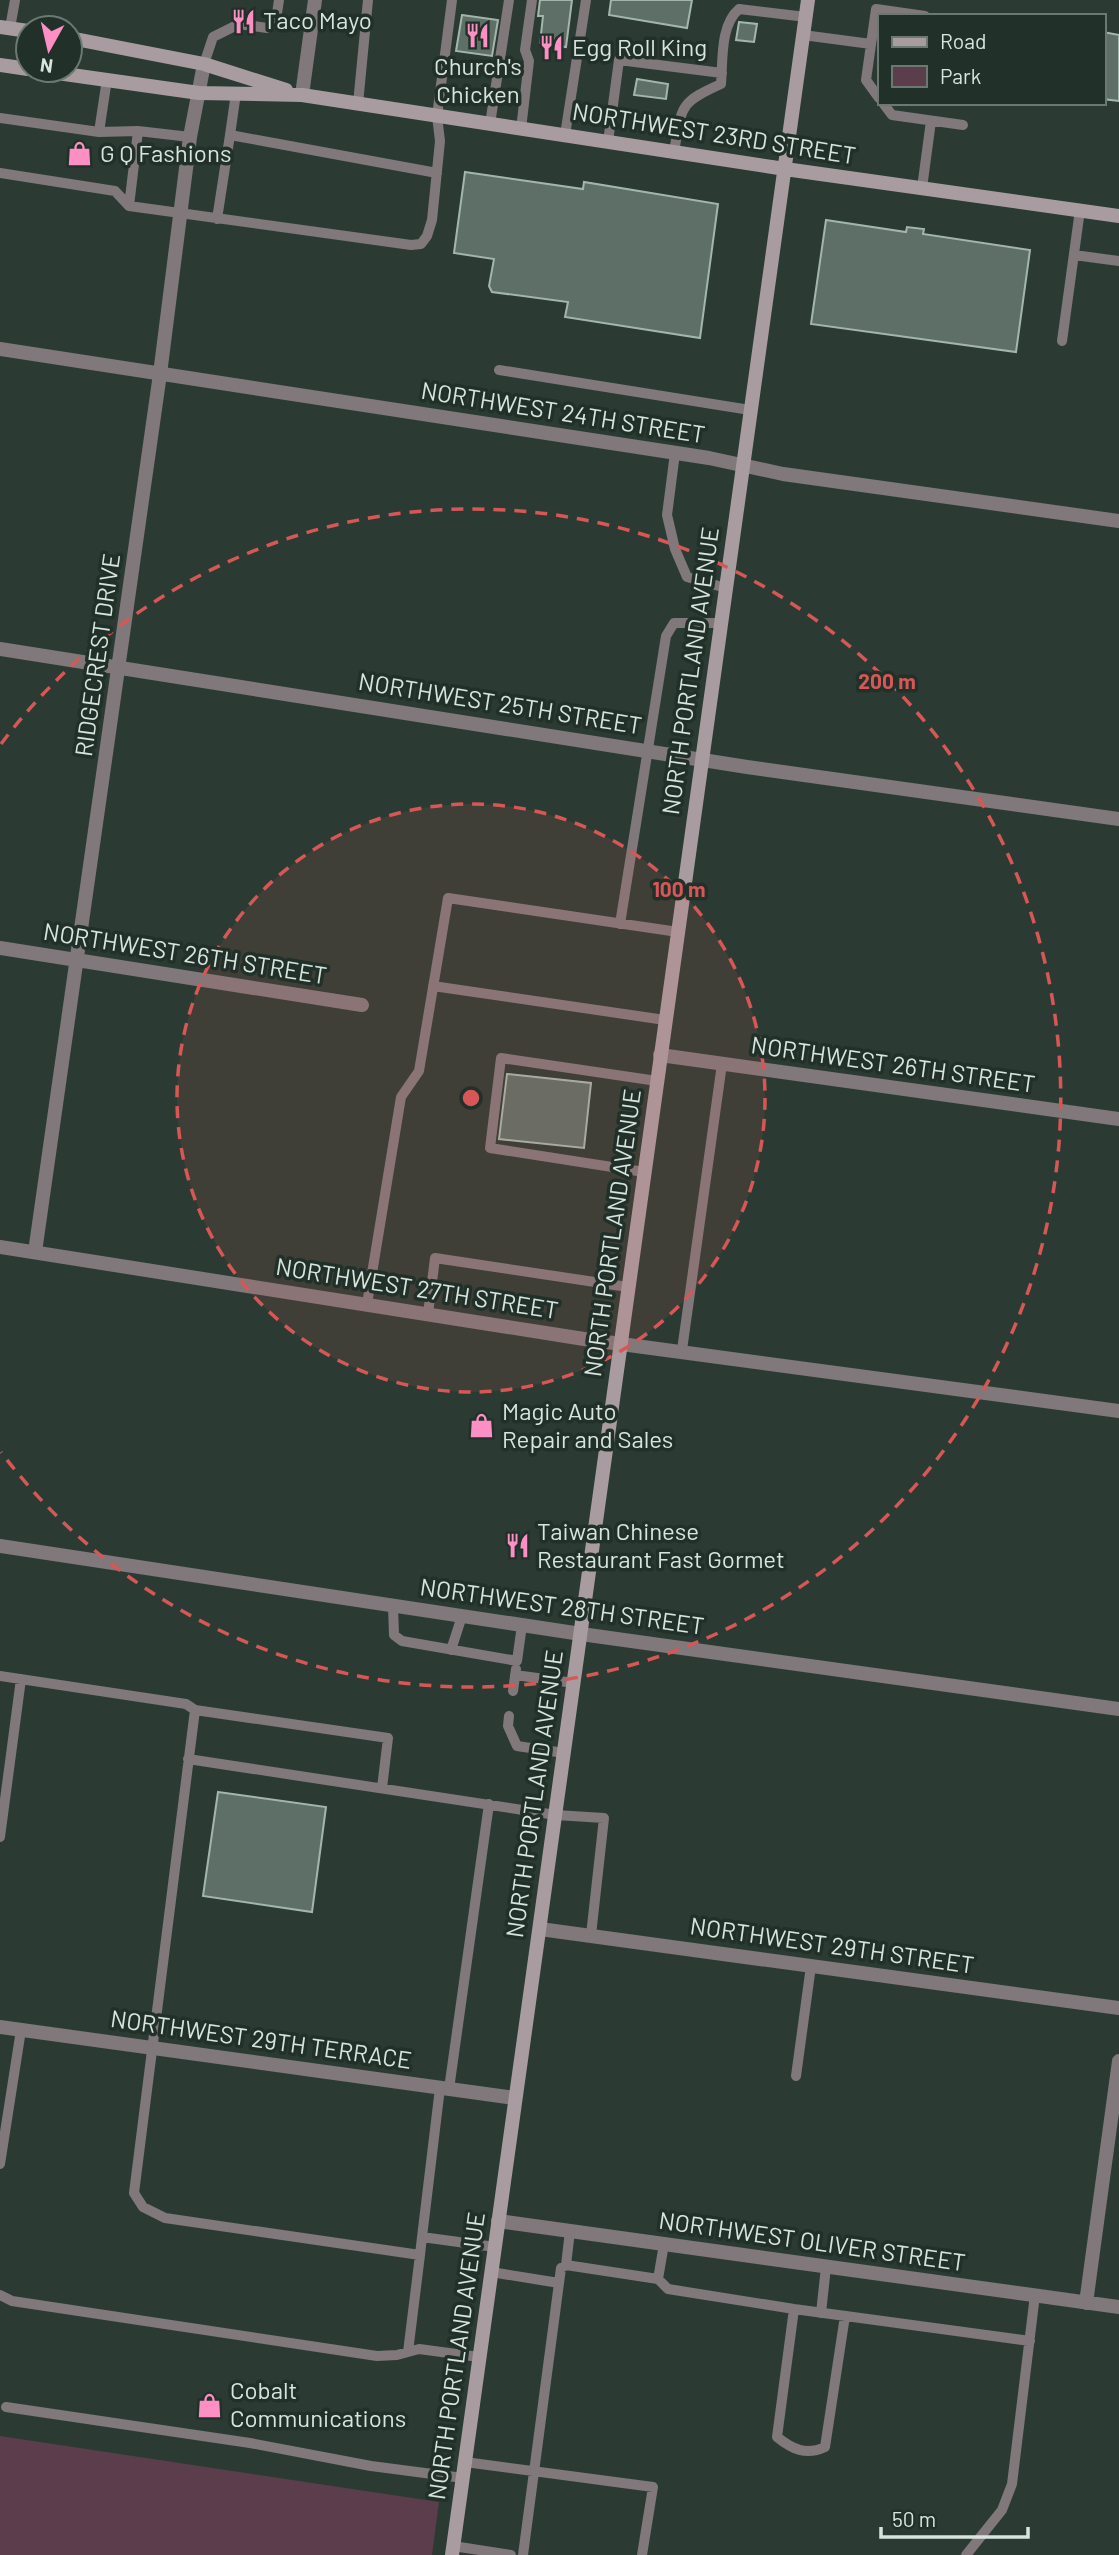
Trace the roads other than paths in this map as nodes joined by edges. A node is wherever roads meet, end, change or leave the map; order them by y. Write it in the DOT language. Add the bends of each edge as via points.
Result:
graph roads {
  1 [pos="15,0"];
  2 [pos="279,0"];
  3 [pos="315,0"];
  4 [pos="368,0"];
  5 [pos="452,0"];
  6 [pos="509,0"];
  7 [pos="532,0"];
  8 [pos="537,0"];
  9 [pos="586,0"];
  10 [pos="808,0"];
  11 [pos="911,14"];
  12 [pos="806,17"];
  13 [pos="276,20"];
  14 [pos="312,24"];
  15 [pos="5,28"];
  16 [pos="803,35"];
  17 [pos="84,41"];
  18 [pos="871,44"];
  19 [pos="525,50"];
  20 [pos="204,64"];
  21 [pos="722,73"];
  22 [pos="84,76"];
  23 [pos="107,79"];
  24 [pos="199,93"];
  25 [pos="236,93"];
  26 [pos="302,96"];
  27 [pos="878,97"];
  28 [pos="358,104"];
  29 [pos="884,105"];
  30 [pos="437,116"];
  31 [pos="0,118"];
  32 [pos="931,121"];
  33 [pos="490,124"];
  34 [pos="963,125"];
  35 [pos="521,129"];
  36 [pos="138,131"];
  37 [pos="99,132"];
  38 [pos="230,135"];
  39 [pos="565,135"];
  40 [pos="190,137"];
  41 [pos="608,142"];
  42 [pos="674,152"];
  43 [pos="785,169"];
  44 [pos="0,173"];
  45 [pos="437,173"];
  46 [pos="922,188"];
  47 [pos="129,206"];
  48 [pos="1080,210"];
  49 [pos="180,214"];
  50 [pos="1119,216"];
  51 [pos="217,219"];
  52 [pos="1074,255"];
  53 [pos="1119,261"];
  54 [pos="1062,341"];
  55 [pos="0,349"];
  56 [pos="499,370"];
  57 [pos="160,374"];
  58 [pos="750,410"];
  59 [pos="674,453"];
  60 [pos="742,465"];
  61 [pos="1119,521"];
  62 [pos="726,588"];
  63 [pos="721,623"];
  64 [pos="0,649"];
  65 [pos="119,668"];
  66 [pos="649,750"];
  67 [pos="702,759"];
  68 [pos="1119,819"];
  69 [pos="621,924"];
  70 [pos="678,932"];
  71 [pos="0,948"];
  72 [pos="77,960"];
  73 [pos="433,986"];
  74 [pos="362,1005"];
  75 [pos="665,1020"];
  76 [pos="660,1055"];
  77 [pos="722,1064"];
  78 [pos="657,1081"];
  79 [pos="1119,1119"];
  80 [pos="644,1172"];
  81 [pos="0,1247"];
  82 [pos="35,1252"];
  83 [pos="628,1287"];
  84 [pos="367,1304"];
  85 [pos="428,1314"];
  86 [pos="621,1343"];
  87 [pos="682,1350"];
  88 [pos="1119,1411"];
  89 [pos="0,1546"];
  90 [pos="393,1605"];
  91 [pos="462,1616"];
  92 [pos="523,1625"];
  93 [pos="580,1634"];
  94 [pos="452,1650"];
  95 [pos="517,1661"];
  96 [pos="515,1675"];
  97 [pos="0,1676"];
  98 [pos="21,1679"];
  99 [pos="574,1683"];
  100 [pos="513,1691"];
  101 [pos="1119,1709"];
  102 [pos="195,1710"];
  103 [pos="509,1716"];
  104 [pos="564,1752"];
  105 [pos="188,1759"];
  106 [pos="382,1788"];
  107 [pos="489,1804"];
  108 [pos="556,1815"];
  109 [pos="0,1837"];
  110 [pos="540,1929"];
  111 [pos="591,1935"];
  112 [pos="811,1966"];
  113 [pos="1119,2008"];
  114 [pos="0,2027"];
  115 [pos="21,2030"];
  116 [pos="151,2048"];
  117 [pos="1119,2061"];
  118 [pos="796,2076"];
  119 [pos="444,2089"];
  120 [pos="515,2098"];
  121 [pos="0,2164"];
  122 [pos="498,2221"];
  123 [pos="570,2231"];
  124 [pos="422,2237"];
  125 [pos="664,2244"];
  126 [pos="495,2247"];
  127 [pos="420,2255"];
  128 [pos="566,2265"];
  129 [pos="826,2267"];
  130 [pos="491,2273"];
  131 [pos="658,2279"];
  132 [pos="559,2283"];
  133 [pos="0,2295"];
  134 [pos="1035,2295"];
  135 [pos="1086,2303"];
  136 [pos="1119,2307"];
  137 [pos="794,2309"];
  138 [pos="821,2313"];
  139 [pos="845,2316"];
  140 [pos="1030,2341"];
  141 [pos="408,2352"];
  142 [pos="479,2357"];
  143 [pos="6,2407"];
  144 [pos="465,2462"];
  145 [pos="534,2472"];
  146 [pos="463,2479"];
  147 [pos="453,2551"];
  148 [pos="511,2555"];
  149 [pos="523,2555"];
  150 [pos="642,2555"];
  151 [pos="966,2555"];
  1 -- 15 [label="lane"];
  2 -- 13 [label="lane"];
  3 -- 14 [label="street"];
  4 -- 28 [label="lane"];
  5 -- 30 [label="lane"];
  6 -- 33 [label="lane"];
  7 -- 19 [label="lane"];
  8 -- 19 [label="lane" via="531,42"];
  9 -- 39 [label="lane"];
  10 -- 12 [label="main road, NORTH PORTLAND AVENUE"];
  11 -- 18 [label="lane" via="876,9"];
  12 -- 16 [label="main road, NORTH PORTLAND AVENUE"];
  12 -- 21 [label="lane" via="739,9 726,27"];
  13 -- 14 [label="lane"];
  13 -- 20 [label="lane" via="267,28 239,24 213,37"];
  14 -- 26 [label="street"];
  16 -- 18 [label="lane"];
  16 -- 43 [label="main road, NORTH PORTLAND AVENUE"];
  17 -- 20 [label="main road, NORTHWEST 23RD STREET"];
  18 -- 27 [label="lane" via="866,80"];
  19 -- 35 [label="lane" via="529,61"];
  20 -- 24 [label="street, RIDGECREST DRIVE"];
  20 -- 26 [label="main road, NORTHWEST 23RD STREET"];
  21 -- 41 [label="lane" via="619,60"];
  21 -- 42 [label="lane" via="721,84 685,105"];
  22 -- 23 [label="main road, NORTHWEST 23RD STREET"];
  23 -- 24 [label="main road, NORTHWEST 23RD STREET"];
  23 -- 37 [label="lane"];
  24 -- 25 [label="main road, NORTHWEST 23RD STREET"];
  24 -- 40 [label="street, RIDGECREST DRIVE"];
  25 -- 26 [label="main road, NORTHWEST 23RD STREET"];
  25 -- 38 [label="lane"];
  26 -- 28 [label="main road, NORTHWEST 23RD STREET"];
  28 -- 30 [label="main road, NORTHWEST 23RD STREET"];
  29 -- 32 [label="lane" via="892,115"];
  30 -- 33 [label="main road, NORTHWEST 23RD STREET"];
  30 -- 45 [label="lane"];
  31 -- 37 [label="lane"];
  32 -- 34 [label="lane"];
  32 -- 46 [label="lane"];
  33 -- 35 [label="main road, NORTHWEST 23RD STREET"];
  35 -- 39 [label="main road, NORTHWEST 23RD STREET"];
  36 -- 37 [label="lane"];
  36 -- 40 [label="lane"];
  36 -- 47 [label="lane"];
  38 -- 45 [label="lane"];
  38 -- 51 [label="lane"];
  39 -- 41 [label="main road, NORTHWEST 23RD STREET"];
  40 -- 49 [label="street, RIDGECREST DRIVE"];
  41 -- 42 [label="main road, NORTHWEST 23RD STREET"];
  42 -- 43 [label="main road, NORTHWEST 23RD STREET"];
  43 -- 46 [label="main road, NORTHWEST 23RD STREET"];
  43 -- 58 [label="main road, NORTH PORTLAND AVENUE"];
  44 -- 47 [label="lane" via="116,191"];
  45 -- 51 [label="lane" via="432,220 421,244"];
  46 -- 48 [label="main road, NORTHWEST 23RD STREET"];
  47 -- 49 [label="lane"];
  48 -- 50 [label="main road, NORTHWEST 23RD STREET"];
  48 -- 52 [label="lane"];
  49 -- 51 [label="lane"];
  49 -- 57 [label="street, RIDGECREST DRIVE"];
  52 -- 53 [label="lane"];
  52 -- 54 [label="lane"];
  55 -- 57 [label="street, NORTHWEST 24TH STREET"];
  56 -- 58 [label="lane"];
  57 -- 59 [label="street, NORTHWEST 24TH STREET"];
  57 -- 65 [label="street, RIDGECREST DRIVE"];
  58 -- 60 [label="main road, NORTH PORTLAND AVENUE"];
  59 -- 60 [label="street, NORTHWEST 24TH STREET"];
  59 -- 62 [label="lane" via="667,515 674,549 687,578"];
  60 -- 61 [label="street, NORTHWEST 24TH STREET"];
  60 -- 62 [label="main road, NORTH PORTLAND AVENUE"];
  62 -- 63 [label="main road, NORTH PORTLAND AVENUE"];
  63 -- 66 [label="lane" via="674,623 666,636"];
  63 -- 67 [label="main road, NORTH PORTLAND AVENUE"];
  64 -- 65 [label="street, NORTHWEST 25TH STREET"];
  65 -- 66 [label="street, NORTHWEST 25TH STREET"];
  65 -- 72 [label="street, RIDGECREST DRIVE"];
  66 -- 67 [label="street, NORTHWEST 25TH STREET"];
  66 -- 69 [label="lane"];
  67 -- 68 [label="street, NORTHWEST 25TH STREET"];
  67 -- 70 [label="main road, NORTH PORTLAND AVENUE"];
  69 -- 70 [label="lane"];
  69 -- 73 [label="lane" via="448,898"];
  70 -- 75 [label="main road, NORTH PORTLAND AVENUE"];
  71 -- 72 [label="street, NORTHWEST 26TH STREET"];
  72 -- 74 [label="street, NORTHWEST 26TH STREET"];
  72 -- 82 [label="street, RIDGECREST DRIVE"];
  73 -- 75 [label="lane"];
  73 -- 84 [label="lane" via="419,1071 401,1097"];
  75 -- 76 [label="main road, NORTH PORTLAND AVENUE"];
  76 -- 77 [label="street, NORTHWEST 26TH STREET"];
  76 -- 78 [label="main road, NORTH PORTLAND AVENUE"];
  77 -- 79 [label="street, NORTHWEST 26TH STREET"];
  77 -- 87 [label="lane"];
  78 -- 80 [label="main road, NORTH PORTLAND AVENUE"];
  78 -- 80 [label="lane" via="501,1058 490,1148"];
  80 -- 83 [label="main road, NORTH PORTLAND AVENUE"];
  81 -- 82 [label="street, NORTHWEST 27TH STREET"];
  82 -- 84 [label="street, NORTHWEST 27TH STREET"];
  83 -- 85 [label="lane" via="435,1258"];
  83 -- 86 [label="main road, NORTH PORTLAND AVENUE"];
  84 -- 85 [label="street, NORTHWEST 27TH STREET"];
  85 -- 86 [label="street, NORTHWEST 27TH STREET"];
  86 -- 87 [label="street, NORTHWEST 27TH STREET"];
  86 -- 93 [label="main road, NORTH PORTLAND AVENUE"];
  87 -- 88 [label="street, NORTHWEST 27TH STREET"];
  89 -- 90 [label="street, NORTHWEST 28TH STREET"];
  90 -- 91 [label="street, NORTHWEST 28TH STREET"];
  90 -- 94 [label="lane" via="394,1635 402,1641"];
  91 -- 92 [label="street, NORTHWEST 28TH STREET"];
  91 -- 94 [label="lane"];
  92 -- 93 [label="street, NORTHWEST 28TH STREET"];
  92 -- 95 [label="lane"];
  93 -- 99 [label="main road, NORTH PORTLAND AVENUE"];
  93 -- 101 [label="street, NORTHWEST 28TH STREET"];
  94 -- 95 [label="lane"];
  95 -- 96 [label="lane"];
  96 -- 99 [label="lane"];
  96 -- 100 [label="lane"];
  97 -- 98 [label="lane"];
  98 -- 102 [label="lane" via="186,1704"];
  98 -- 109 [label="lane"];
  99 -- 104 [label="main road, NORTH PORTLAND AVENUE"];
  102 -- 105 [label="lane"];
  102 -- 106 [label="lane" via="388,1738"];
  103 -- 104 [label="lane" via="508,1726 517,1746"];
  104 -- 108 [label="main road, NORTH PORTLAND AVENUE"];
  105 -- 106 [label="lane"];
  105 -- 116 [label="lane"];
  106 -- 107 [label="lane"];
  107 -- 108 [label="lane"];
  107 -- 119 [label="lane"];
  108 -- 110 [label="main road, NORTH PORTLAND AVENUE"];
  108 -- 111 [label="lane" via="604,1818"];
  110 -- 111 [label="street, NORTHWEST 29TH STREET"];
  110 -- 120 [label="main road, NORTH PORTLAND AVENUE"];
  111 -- 112 [label="street, NORTHWEST 29TH STREET"];
  112 -- 113 [label="street, NORTHWEST 29TH STREET"];
  112 -- 118 [label="lane"];
  114 -- 115 [label="street, NORTHWEST 29TH TERRACE"];
  115 -- 116 [label="street, NORTHWEST 29TH TERRACE"];
  115 -- 121 [label="lane"];
  116 -- 119 [label="street, NORTHWEST 29TH TERRACE"];
  116 -- 127 [label="lane" via="134,2193 143,2207 165,2218"];
  117 -- 135 [label="street"];
  119 -- 120 [label="street, NORTHWEST 29TH TERRACE"];
  119 -- 124 [label="lane"];
  120 -- 122 [label="main road, NORTH PORTLAND AVENUE"];
  122 -- 123 [label="street, NORTHWEST OLIVER STREET"];
  122 -- 126 [label="main road, NORTH PORTLAND AVENUE"];
  123 -- 125 [label="street, NORTHWEST OLIVER STREET"];
  123 -- 128 [label="lane"];
  124 -- 126 [label="lane"];
  124 -- 127 [label="lane"];
  125 -- 129 [label="street, NORTHWEST OLIVER STREET"];
  125 -- 131 [label="lane"];
  126 -- 130 [label="main road, NORTH PORTLAND AVENUE"];
  127 -- 141 [label="lane"];
  128 -- 131 [label="lane"];
  128 -- 132 [label="lane" via="561,2268"];
  129 -- 134 [label="street, NORTHWEST OLIVER STREET"];
  129 -- 138 [label="lane"];
  130 -- 132 [label="lane"];
  130 -- 142 [label="main road, NORTH PORTLAND AVENUE"];
  131 -- 137 [label="lane" via="667,2289"];
  132 -- 145 [label="lane"];
  133 -- 141 [label="lane" via="12,2301 331,2350 377,2356"];
  134 -- 135 [label="street, NORTHWEST OLIVER STREET"];
  134 -- 140 [label="lane"];
  135 -- 136 [label="street, NORTHWEST OLIVER STREET"];
  137 -- 138 [label="lane"];
  137 -- 139 [label="lane" via="777,2437 791,2448 815,2452 825,2447"];
  138 -- 139 [label="lane"];
  139 -- 140 [label="lane"];
  140 -- 151 [label="lane" via="1012,2484 1002,2510"];
  141 -- 142 [label="lane" via="419,2349"];
  142 -- 144 [label="main road, NORTH PORTLAND AVENUE"];
  143 -- 146 [label="lane"];
  144 -- 145 [label="lane"];
  144 -- 146 [label="main road, NORTH PORTLAND AVENUE"];
  145 -- 149 [label="lane"];
  145 -- 150 [label="lane" via="653,2487"];
  146 -- 147 [label="main road, NORTH PORTLAND AVENUE"];
  147 -- 148 [label="lane"];
}
